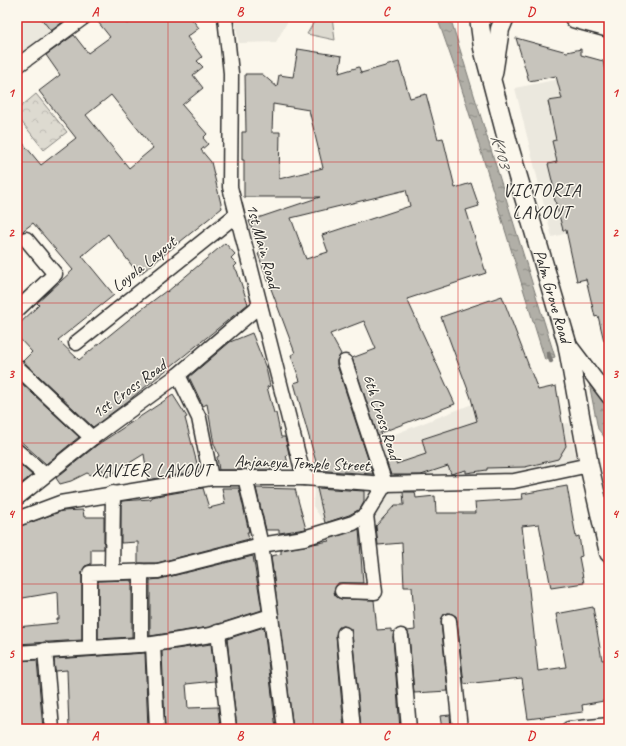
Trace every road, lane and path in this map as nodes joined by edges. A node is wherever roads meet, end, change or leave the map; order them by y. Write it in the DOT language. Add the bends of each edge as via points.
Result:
graph roads {
  1 [pos="84,17"];
  2 [pos="225,17"];
  3 [pos="468,17"];
  4 [pos="478,17"];
  5 [pos="505,17"];
  6 [pos="576,17"];
  7 [pos="609,26"];
  8 [pos="482,43"];
  9 [pos="17,66"];
  10 [pos="492,81"];
  11 [pos="236,215"];
  12 [pos="26,238"];
  13 [pos="260,305"];
  14 [pos="17,310"];
  15 [pos="76,342"];
  16 [pos="567,343"];
  17 [pos="345,362"];
  18 [pos="17,367"];
  19 [pos="178,376"];
  20 [pos="609,397"];
  21 [pos="92,438"];
  22 [pos="17,451"];
  23 [pos="589,465"];
  24 [pos="45,475"];
  25 [pos="245,477"];
  26 [pos="211,478"];
  27 [pos="304,478"];
  28 [pos="384,484"];
  29 [pos="113,493"];
  30 [pos="17,498"];
  31 [pos="366,515"];
  32 [pos="17,519"];
  33 [pos="261,545"];
  34 [pos="609,553"];
  35 [pos="141,571"];
  36 [pos="112,572"];
  37 [pos="342,591"];
  38 [pos="271,616"];
  39 [pos="449,621"];
  40 [pos="218,632"];
  41 [pos="344,634"];
  42 [pos="400,636"];
  43 [pos="147,644"];
  44 [pos="90,647"];
  45 [pos="45,650"];
  46 [pos="17,653"];
  47 [pos="609,725"];
  48 [pos="52,729"];
  49 [pos="157,729"];
  50 [pos="229,729"];
  51 [pos="285,729"];
  52 [pos="353,729"];
  53 [pos="409,729"];
  54 [pos="460,729"];
  55 [pos="569,729"];
  1 -- 9 [label="street"];
  2 -- 11 [label="street, 1st Main Road" via="231,73 230,187"];
  3 -- 8 [label="street, Palm Grove Road"];
  4 -- 8 [label="street, Palm Grove Road"];
  5 -- 10 [label="street" via="500,29"];
  6 -- 7 [label="main road"];
  8 -- 10 [label="street, Palm Grove Road"];
  10 -- 16 [label="street, Palm Grove Road"];
  11 -- 13 [label="street, 1st Main Road"];
  11 -- 15 [label="street, Loyola Layout"];
  12 -- 14 [label="street" via="55,274"];
  13 -- 19 [label="street, 1st Cross Road"];
  13 -- 27 [label="street, 1st Main Road"];
  16 -- 20 [label="street"];
  16 -- 23 [label="street, Palm Grove Road"];
  17 -- 28 [label="street, 6th Cross Road"];
  18 -- 21 [label="street"];
  19 -- 21 [label="street, 1st Cross Road"];
  19 -- 26 [label="street" via="199,418"];
  21 -- 24 [label="street, 1st Cross Road"];
  22 -- 24 [label="street"];
  23 -- 28 [label="street, Anjaneya Temple Street" via="514,481"];
  23 -- 34 [label="street, Palm Grove Road"];
  24 -- 30 [label="street, 1st Cross Road"];
  25 -- 26 [label="street, Anjaneya Temple Street"];
  25 -- 27 [label="street, Anjaneya Temple Street"];
  25 -- 33 [label="street"];
  26 -- 29 [label="street, Anjaneya Temple Street"];
  27 -- 28 [label="street, Anjaneya Temple Street"];
  28 -- 31 [label="street"];
  29 -- 32 [label="street, Anjaneya Temple Street" via="60,503"];
  29 -- 36 [label="street"];
  31 -- 33 [label="street" via="353,523 304,538"];
  31 -- 37 [label="street" via="375,592"];
  33 -- 35 [label="street" via="158,571"];
  33 -- 38 [label="street"];
  35 -- 36 [label="street"];
  35 -- 43 [label="street"];
  36 -- 44 [label="street" via="90,573"];
  38 -- 40 [label="street"];
  38 -- 51 [label="street"];
  39 -- 54 [label="street"];
  40 -- 43 [label="street"];
  40 -- 50 [label="street"];
  41 -- 52 [label="street"];
  42 -- 53 [label="street"];
  43 -- 44 [label="street"];
  43 -- 49 [label="street"];
  44 -- 45 [label="street"];
  45 -- 46 [label="street"];
  45 -- 48 [label="street"];
  47 -- 55 [label="street"];
}
